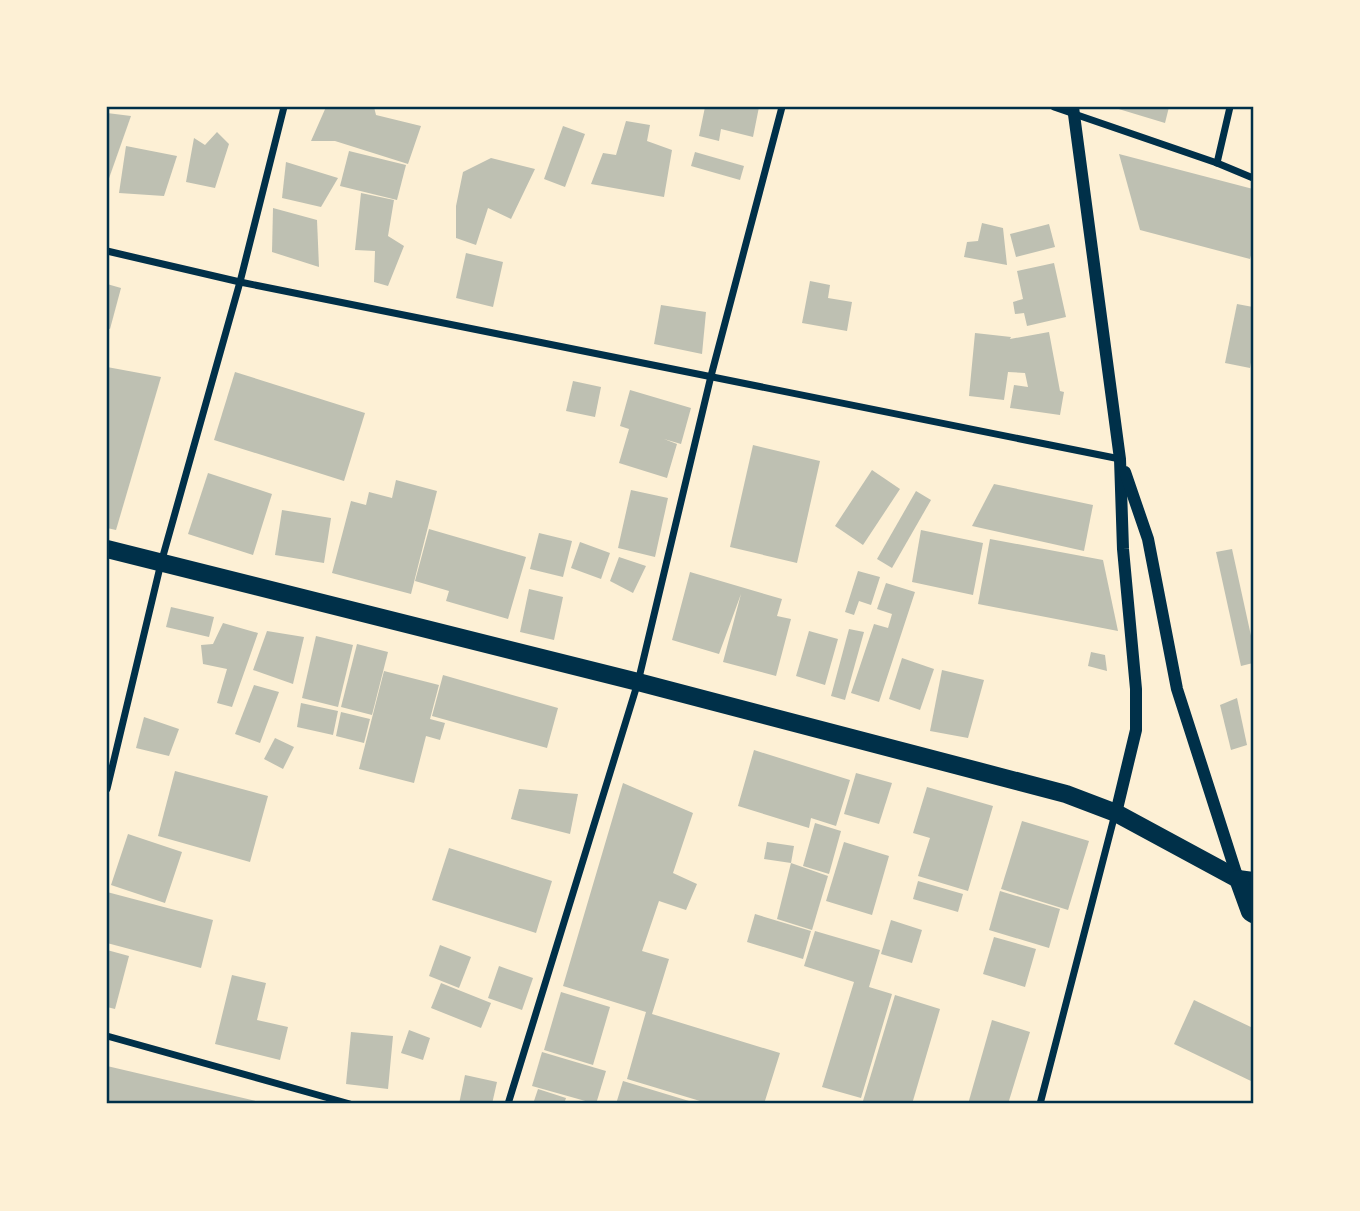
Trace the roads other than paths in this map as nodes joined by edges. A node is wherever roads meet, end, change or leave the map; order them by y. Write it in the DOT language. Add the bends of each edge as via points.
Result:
graph roads {
  1 [pos="284,107"];
  2 [pos="782,107"];
  3 [pos="1054,107"];
  4 [pos="1230,107"];
  5 [pos="1073,111"];
  6 [pos="1217,163"];
  7 [pos="1253,178"];
  8 [pos="107,251"];
  9 [pos="240,282"];
  10 [pos="711,376"];
  11 [pos="1120,459"];
  12 [pos="107,549"];
  13 [pos="162,563"];
  14 [pos="638,682"];
  15 [pos="107,789"];
  16 [pos="1116,813"];
  17 [pos="1246,880"];
  18 [pos="1253,914"];
  19 [pos="107,1036"];
  20 [pos="350,1104"];
  21 [pos="508,1104"];
  22 [pos="1040,1104"];
  1 -- 9 [label="street"];
  2 -- 10 [label="street"];
  3 -- 5 [label="street"];
  4 -- 6 [label="street"];
  5 -- 6 [label="street"];
  5 -- 11 [label="street"];
  6 -- 7 [label="street"];
  8 -- 9 [label="street"];
  9 -- 10 [label="street"];
  9 -- 13 [label="street"];
  10 -- 11 [label="street"];
  10 -- 14 [label="street"];
  11 -- 16 [label="street" via="1136,730"];
  11 -- 17 [label="street" via="1148,539 1177,689"];
  12 -- 13 [label="main road"];
  13 -- 14 [label="main road"];
  13 -- 15 [label="street"];
  14 -- 16 [label="main road" via="1066,794"];
  14 -- 21 [label="street"];
  16 -- 17 [label="main road"];
  16 -- 22 [label="street"];
  17 -- 18 [label="main road"];
  19 -- 20 [label="street"];
}
